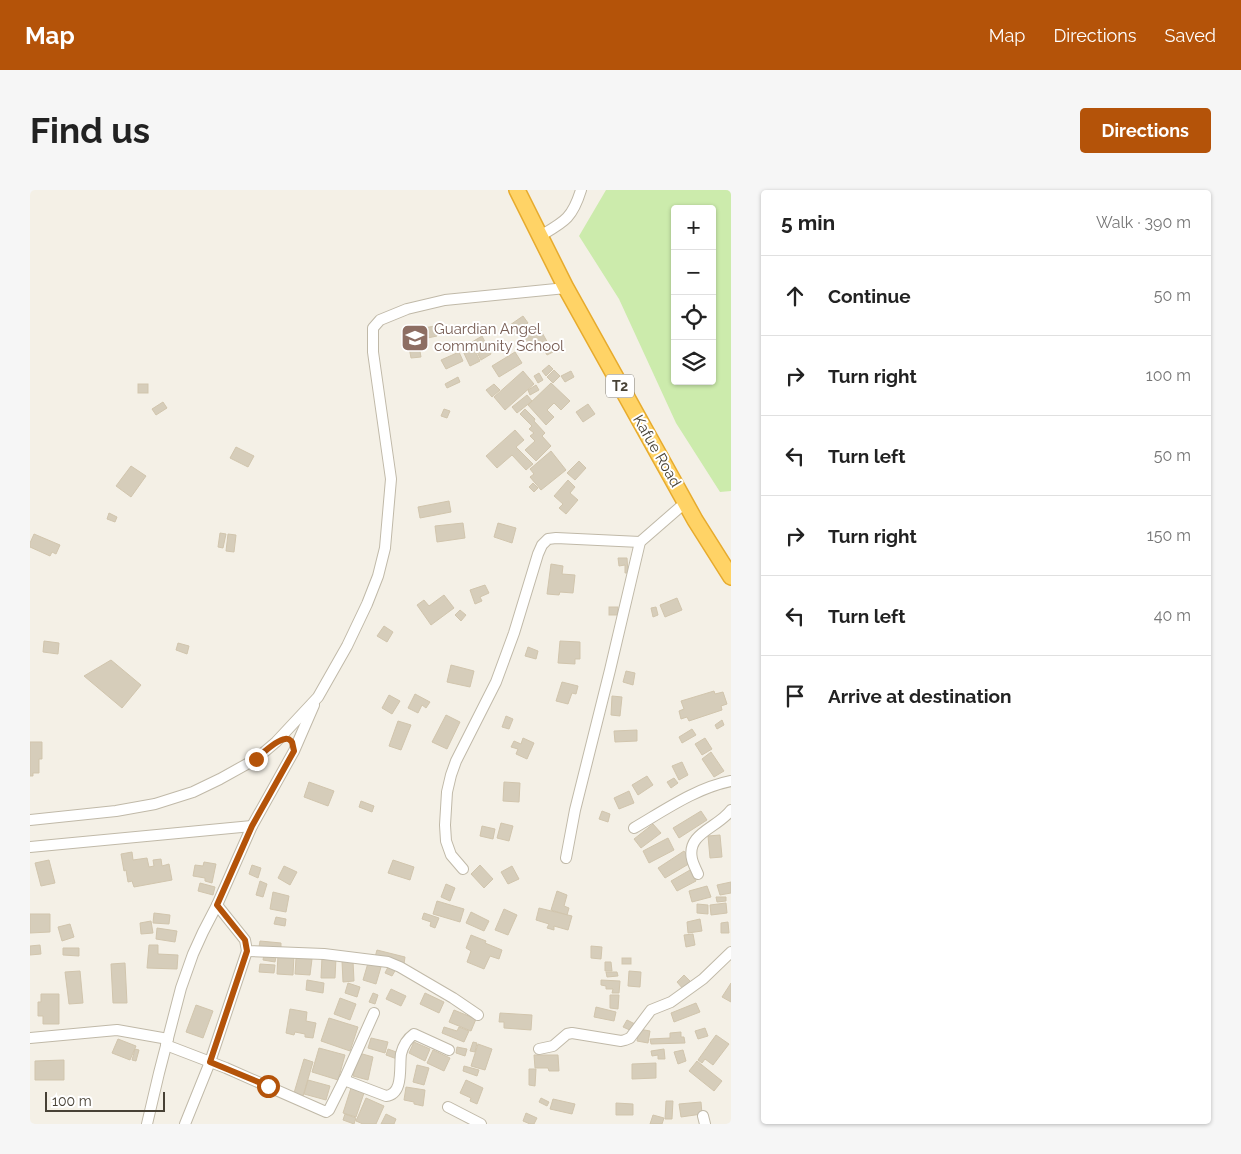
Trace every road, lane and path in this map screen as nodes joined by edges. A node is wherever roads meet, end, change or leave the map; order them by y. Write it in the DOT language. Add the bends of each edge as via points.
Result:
graph roads {
  1 [pos="517,190"];
  2 [pos="580,190"];
  3 [pos="540,236"];
  4 [pos="566,288"];
  5 [pos="686,502"];
  6 [pos="640,542"];
  7 [pos="731,576"];
  8 [pos="318,697"];
  9 [pos="276,742"];
  10 [pos="294,751"];
  11 [pos="731,781"];
  12 [pos="731,810"];
  13 [pos="30,820"];
  14 [pos="252,826"];
  15 [pos="634,828"];
  16 [pos="30,847"];
  17 [pos="566,858"];
  18 [pos="463,869"];
  19 [pos="698,874"];
  20 [pos="217,905"];
  21 [pos="247,951"];
  22 [pos="731,952"];
  23 [pos="374,1013"];
  24 [pos="478,1015"];
  25 [pos="30,1038"];
  26 [pos="167,1042"];
  27 [pos="539,1049"];
  28 [pos="449,1050"];
  29 [pos="210,1062"];
  30 [pos="344,1080"];
  31 [pos="448,1107"];
  32 [pos="147,1124"];
  33 [pos="185,1124"];
  34 [pos="481,1124"];
  1 -- 3 [label="highway, Kafue Road / T2"];
  2 -- 3 [label="street" via="572,212 562,223"];
  3 -- 4 [label="highway, Kafue Road / T2"];
  4 -- 5 [label="highway, Kafue Road / T2"];
  4 -- 8 [label="street" via="445,300 407,308 380,320 373,328 374,361 391,479 385,548 367,604"];
  5 -- 6 [label="street"];
  5 -- 7 [label="highway, Kafue Road / T2"];
  6 -- 17 [label="street"];
  6 -- 18 [label="street" via="556,538 548,539 542,545 496,682 451,775 447,792 446,842 451,855"];
  8 -- 9 [label="street"];
  8 -- 10 [label="street"];
  9 -- 10 [label="street" via="289,739"];
  9 -- 13 [label="street" via="256,759 194,792 116,811"];
  10 -- 14 [label="street"];
  11 -- 15 [label="street" via="695,794"];
  12 -- 19 [label="street" via="693,842 692,860"];
  14 -- 16 [label="street"];
  14 -- 20 [label="street"];
  20 -- 21 [label="street" via="245,940"];
  20 -- 26 [label="street" via="193,954"];
  21 -- 24 [label="street" via="324,954 388,962"];
  21 -- 29 [label="street"];
  22 -- 27 [label="street" via="703,979 671,1002 651,1010 630,1038 621,1041 572,1033 552,1046"];
  23 -- 30 [label="street"];
  25 -- 26 [label="street" via="118,1030"];
  26 -- 29 [label="street"];
  26 -- 32 [label="street"];
  28 -- 30 [label="street" via="414,1034 409,1037 401,1053 399,1082 389,1096"];
  29 -- 30 [label="street" via="326,1112"];
  29 -- 33 [label="street"];
  31 -- 34 [label="street"];
}
